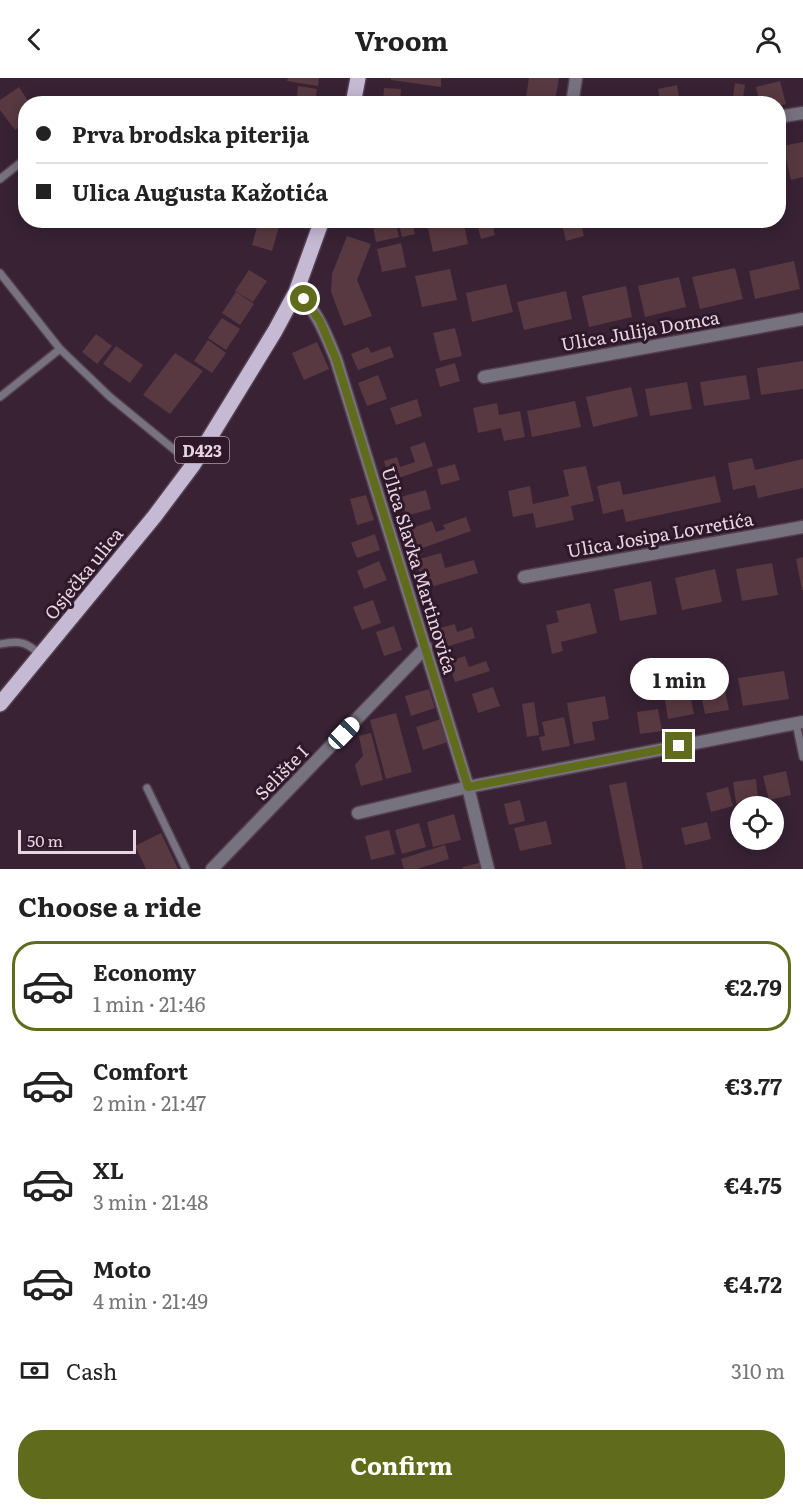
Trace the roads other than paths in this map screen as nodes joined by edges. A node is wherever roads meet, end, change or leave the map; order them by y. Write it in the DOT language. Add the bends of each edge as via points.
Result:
graph roads {
  1 [pos="358,78"];
  2 [pos="576,78"];
  3 [pos="355,96"];
  4 [pos="573,96"];
  5 [pos="803,113"];
  6 [pos="786,116"];
  7 [pos="18,165"];
  8 [pos="0,179"];
  9 [pos="319,228"];
  10 [pos="0,273"];
  11 [pos="296,292"];
  12 [pos="803,320"];
  13 [pos="60,349"];
  14 [pos="484,377"];
  15 [pos="0,397"];
  16 [pos="193,465"];
  17 [pos="803,526"];
  18 [pos="524,577"];
  19 [pos="0,644"];
  20 [pos="426,647"];
  21 [pos="41,655"];
  22 [pos="0,704"];
  23 [pos="800,723"];
  24 [pos="803,757"];
  25 [pos="468,787"];
  26 [pos="147,788"];
  27 [pos="358,813"];
  28 [pos="186,869"];
  29 [pos="212,869"];
  30 [pos="488,869"];
  1 -- 3 [label="main road"];
  2 -- 4 [label="street"];
  5 -- 6 [label="street"];
  7 -- 8 [label="lane"];
  9 -- 11 [label="main road, Osječka ulica / D423"];
  10 -- 13 [label="lane"];
  11 -- 16 [label="main road, Osječka ulica / D423"];
  11 -- 20 [label="street, Ulica Slavka Martinovića" via="320,321 336,359"];
  12 -- 14 [label="street, Ulica Julija Domca"];
  13 -- 15 [label="lane"];
  13 -- 16 [label="lane" via="110,398"];
  16 -- 21 [label="main road, Osječka ulica / D423"];
  17 -- 18 [label="street, Ulica Josipa Lovretića"];
  19 -- 21 [label="lane" via="18,641"];
  20 -- 25 [label="street, Ulica Slavka Martinovića"];
  20 -- 29 [label="street, Selište I"];
  21 -- 22 [label="main road, Osječka ulica / D423"];
  23 -- 24 [label="lane"];
  23 -- 25 [label="street"];
  25 -- 27 [label="street"];
  25 -- 30 [label="street, Ulica Slavka Martinovića"];
  26 -- 28 [label="lane"];
}
